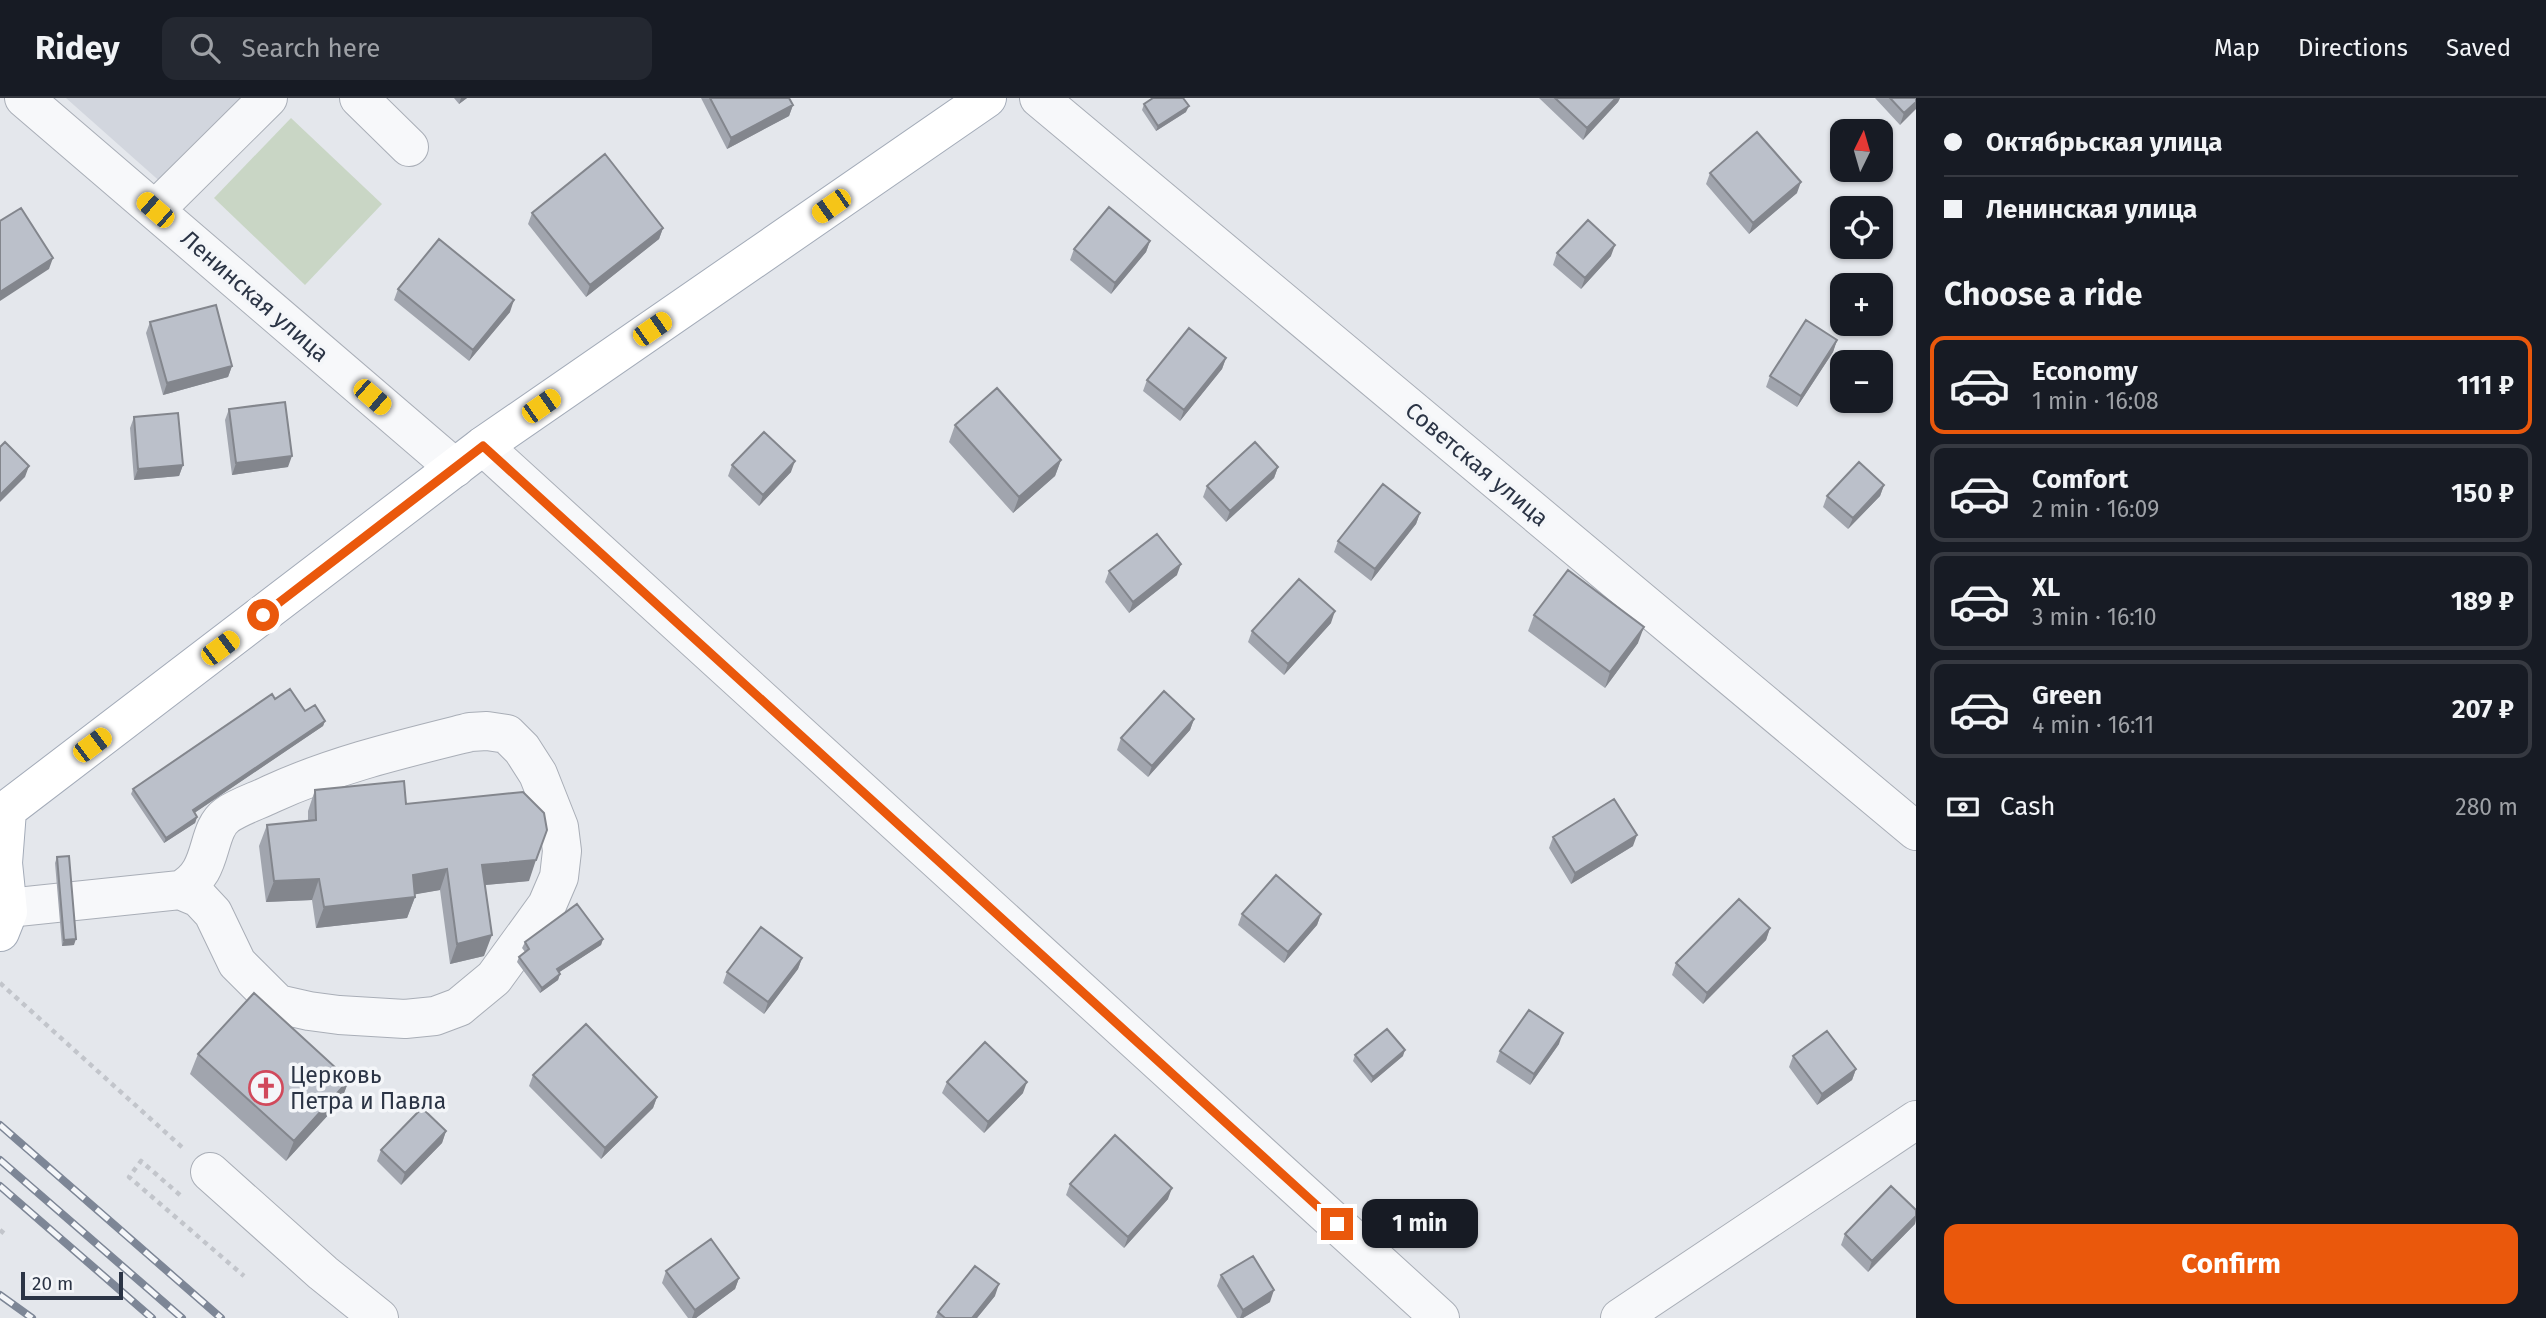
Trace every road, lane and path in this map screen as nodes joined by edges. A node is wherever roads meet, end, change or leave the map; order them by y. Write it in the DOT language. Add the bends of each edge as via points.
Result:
graph roads {
  1 [pos="24,98"];
  2 [pos="268,98"];
  3 [pos="359,98"];
  4 [pos="987,98"];
  5 [pos="1039,98"];
  6 [pos="409,147"];
  7 [pos="155,210"];
  8 [pos="469,457"];
  9 [pos="3,813"];
  10 [pos="1916,831"];
  11 [pos="180,890"];
  12 [pos="4,920"];
  13 [pos="0,984"];
  14 [pos="1916,1120"];
  15 [pos="196,1184"];
  16 [pos="0,1230"];
  17 [pos="6,1235"];
  18 [pos="244,1276"];
  19 [pos="379,1318"];
  20 [pos="1440,1318"];
  21 [pos="1620,1318"];
  1 -- 7 [label="street, Ленинская улица"];
  2 -- 7 [label="street"];
  3 -- 6 [label="street"];
  4 -- 8 [label="main road"];
  5 -- 10 [label="street, Советская улица"];
  7 -- 8 [label="street, Ленинская улица"];
  8 -- 9 [label="main road"];
  8 -- 20 [label="street, Ленинская улица"];
  9 -- 12 [label="main road"];
  11 -- 11 [label="street" via="200,875 225,816 324,772 470,732 507,734 522,749 538,774 559,827 559,877 547,905 494,978 459,1007 435,1016 339,1015 278,1003 237,964 213,913 199,898"];
  11 -- 12 [label="street"];
  13 -- 15 [label="path"];
  14 -- 21 [label="street"];
  15 -- 18 [label="path" via="141,1161 129,1177"];
  15 -- 19 [label="street"];
  16 -- 17 [label="path"];
}
